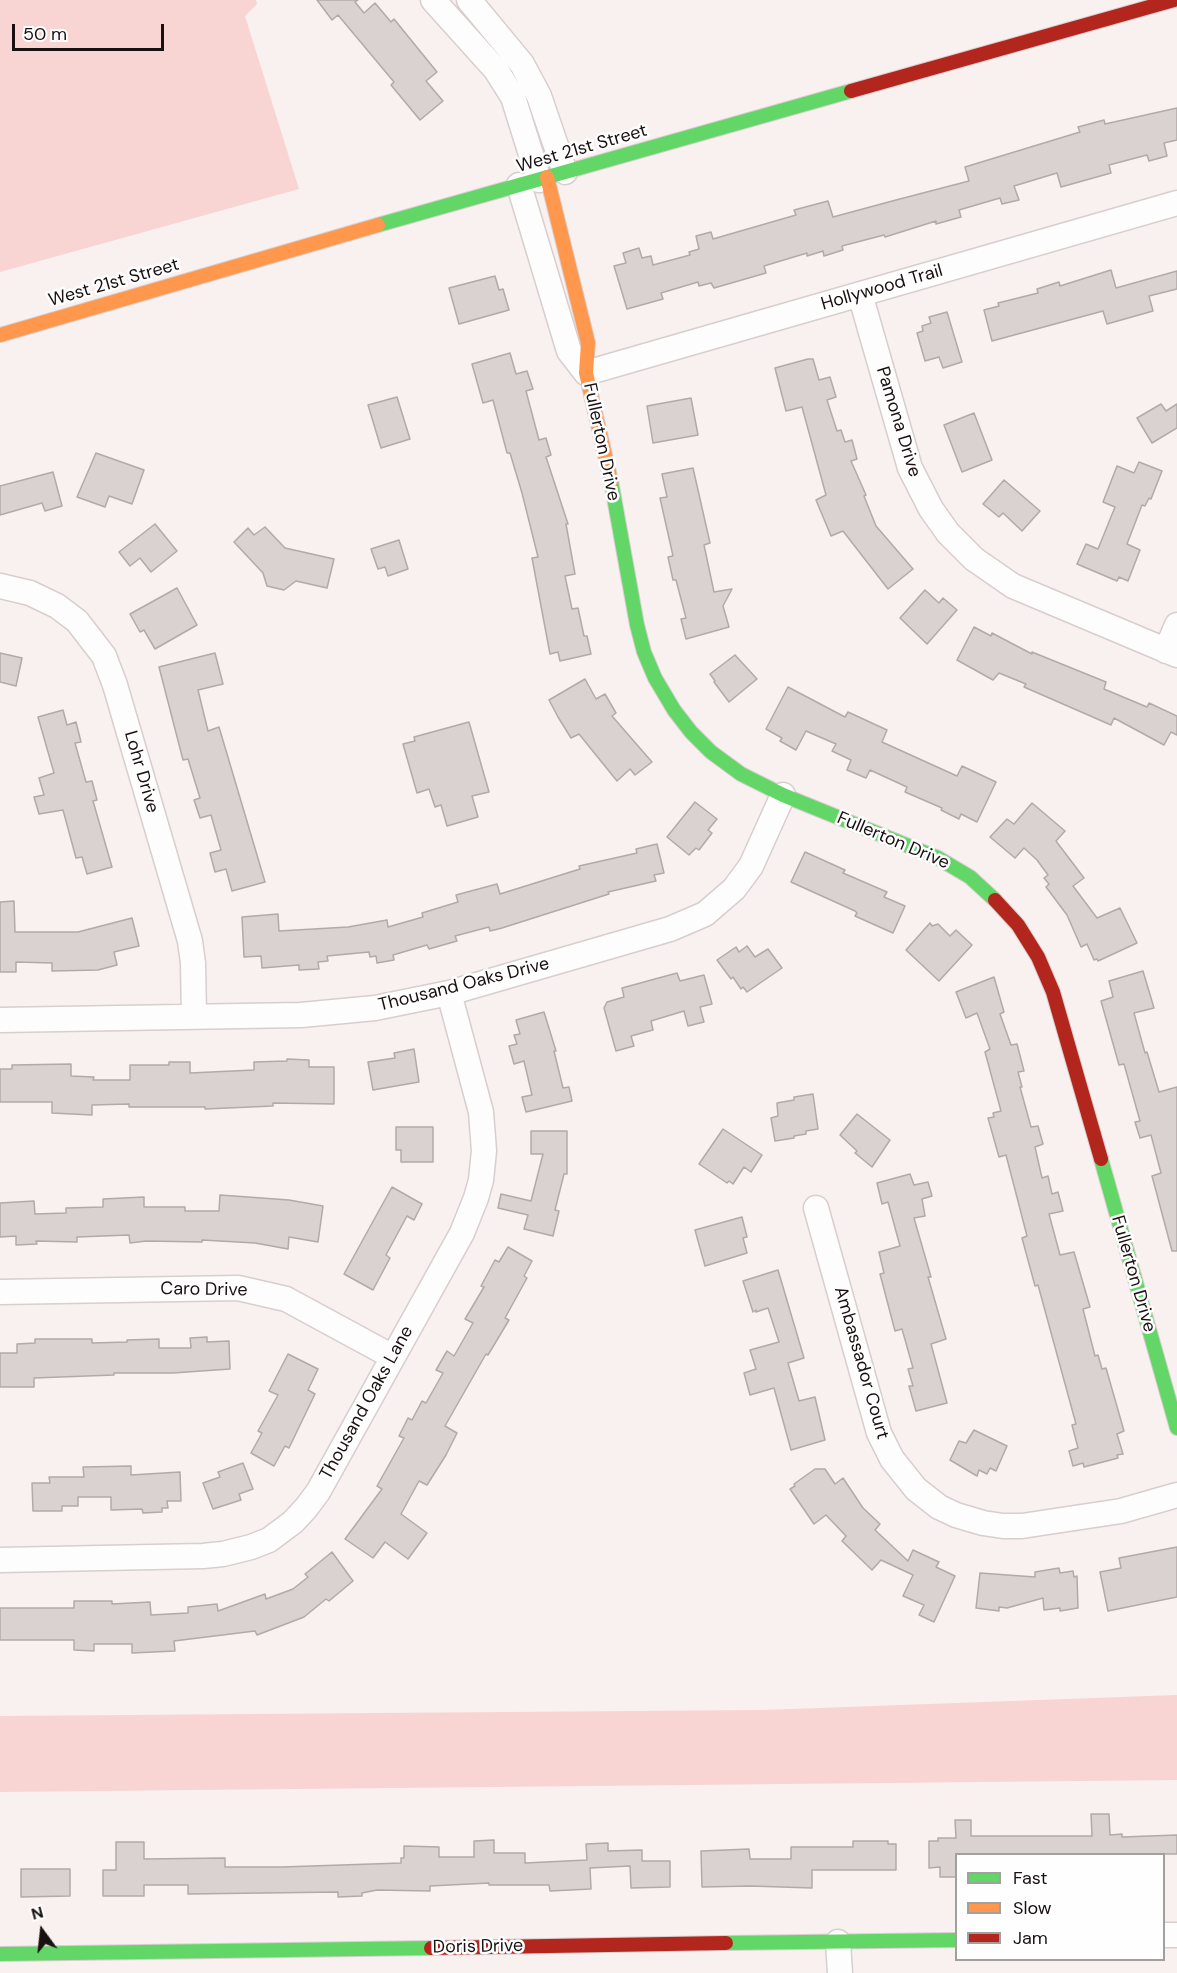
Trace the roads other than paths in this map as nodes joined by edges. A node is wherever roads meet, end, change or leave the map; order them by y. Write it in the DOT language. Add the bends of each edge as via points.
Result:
graph roads {
  1 [pos="433,0"];
  2 [pos="469,0"];
  3 [pos="1174,0"];
  4 [pos="542,179"];
  5 [pos="1177,203"];
  6 [pos="860,294"];
  7 [pos="0,335"];
  8 [pos="586,373"];
  9 [pos="0,586"];
  10 [pos="1177,625"];
  11 [pos="1172,653"];
  12 [pos="783,795"];
  13 [pos="449,993"];
  14 [pos="194,1016"];
  15 [pos="0,1020"];
  16 [pos="816,1208"];
  17 [pos="0,1292"];
  18 [pos="393,1357"];
  19 [pos="1177,1428"];
  20 [pos="1177,1495"];
  21 [pos="0,1560"];
  22 [pos="955,1940"];
  23 [pos="838,1942"];
  24 [pos="0,1954"];
  25 [pos="840,1973"];
  1 -- 4 [label="street, Fullerton Drive" via="496,70 513,96"];
  2 -- 4 [label="street, Fullerton Drive" via="522,64 539,96"];
  3 -- 4 [label="street, West 21st Street"];
  4 -- 7 [label="street, West 21st Street"];
  4 -- 8 [label="street, Fullerton Drive" via="569,351"];
  5 -- 6 [label="street, Hollywood Trail"];
  6 -- 8 [label="street, Hollywood Trail"];
  6 -- 11 [label="street, Pamona Drive" via="910,468 948,533 974,559 1013,586"];
  8 -- 12 [label="street, Fullerton Drive" via="637,625 655,678 679,718 711,752 741,774"];
  9 -- 14 [label="street, Lohr Drive" via="30,593 57,606 77,621 104,656 116,685 190,940"];
  10 -- 11 [label="street"];
  12 -- 13 [label="street, Thousand Oaks Drive" via="751,866 734,889 705,914 670,929"];
  12 -- 19 [label="street, Fullerton Drive" via="955,867 999,903 1029,940 1053,992"];
  13 -- 14 [label="street, Thousand Oaks Drive" via="375,1008 301,1015"];
  13 -- 18 [label="street, Thousand Oaks Lane" via="481,1112 481,1179 462,1233"];
  14 -- 15 [label="street, Thousand Oaks Drive"];
  16 -- 20 [label="street, Ambassador Court" via="879,1433 891,1460 916,1489 939,1507 965,1518 1003,1526 1121,1511"];
  17 -- 18 [label="street, Caro Drive" via="238,1288 286,1299"];
  18 -- 21 [label="street, Thousand Oaks Lane" via="318,1492 293,1522 269,1540 203,1557"];
  22 -- 23 [label="street, Doris Drive"];
  23 -- 24 [label="street, Doris Drive"];
  23 -- 25 [label="street"];
}
